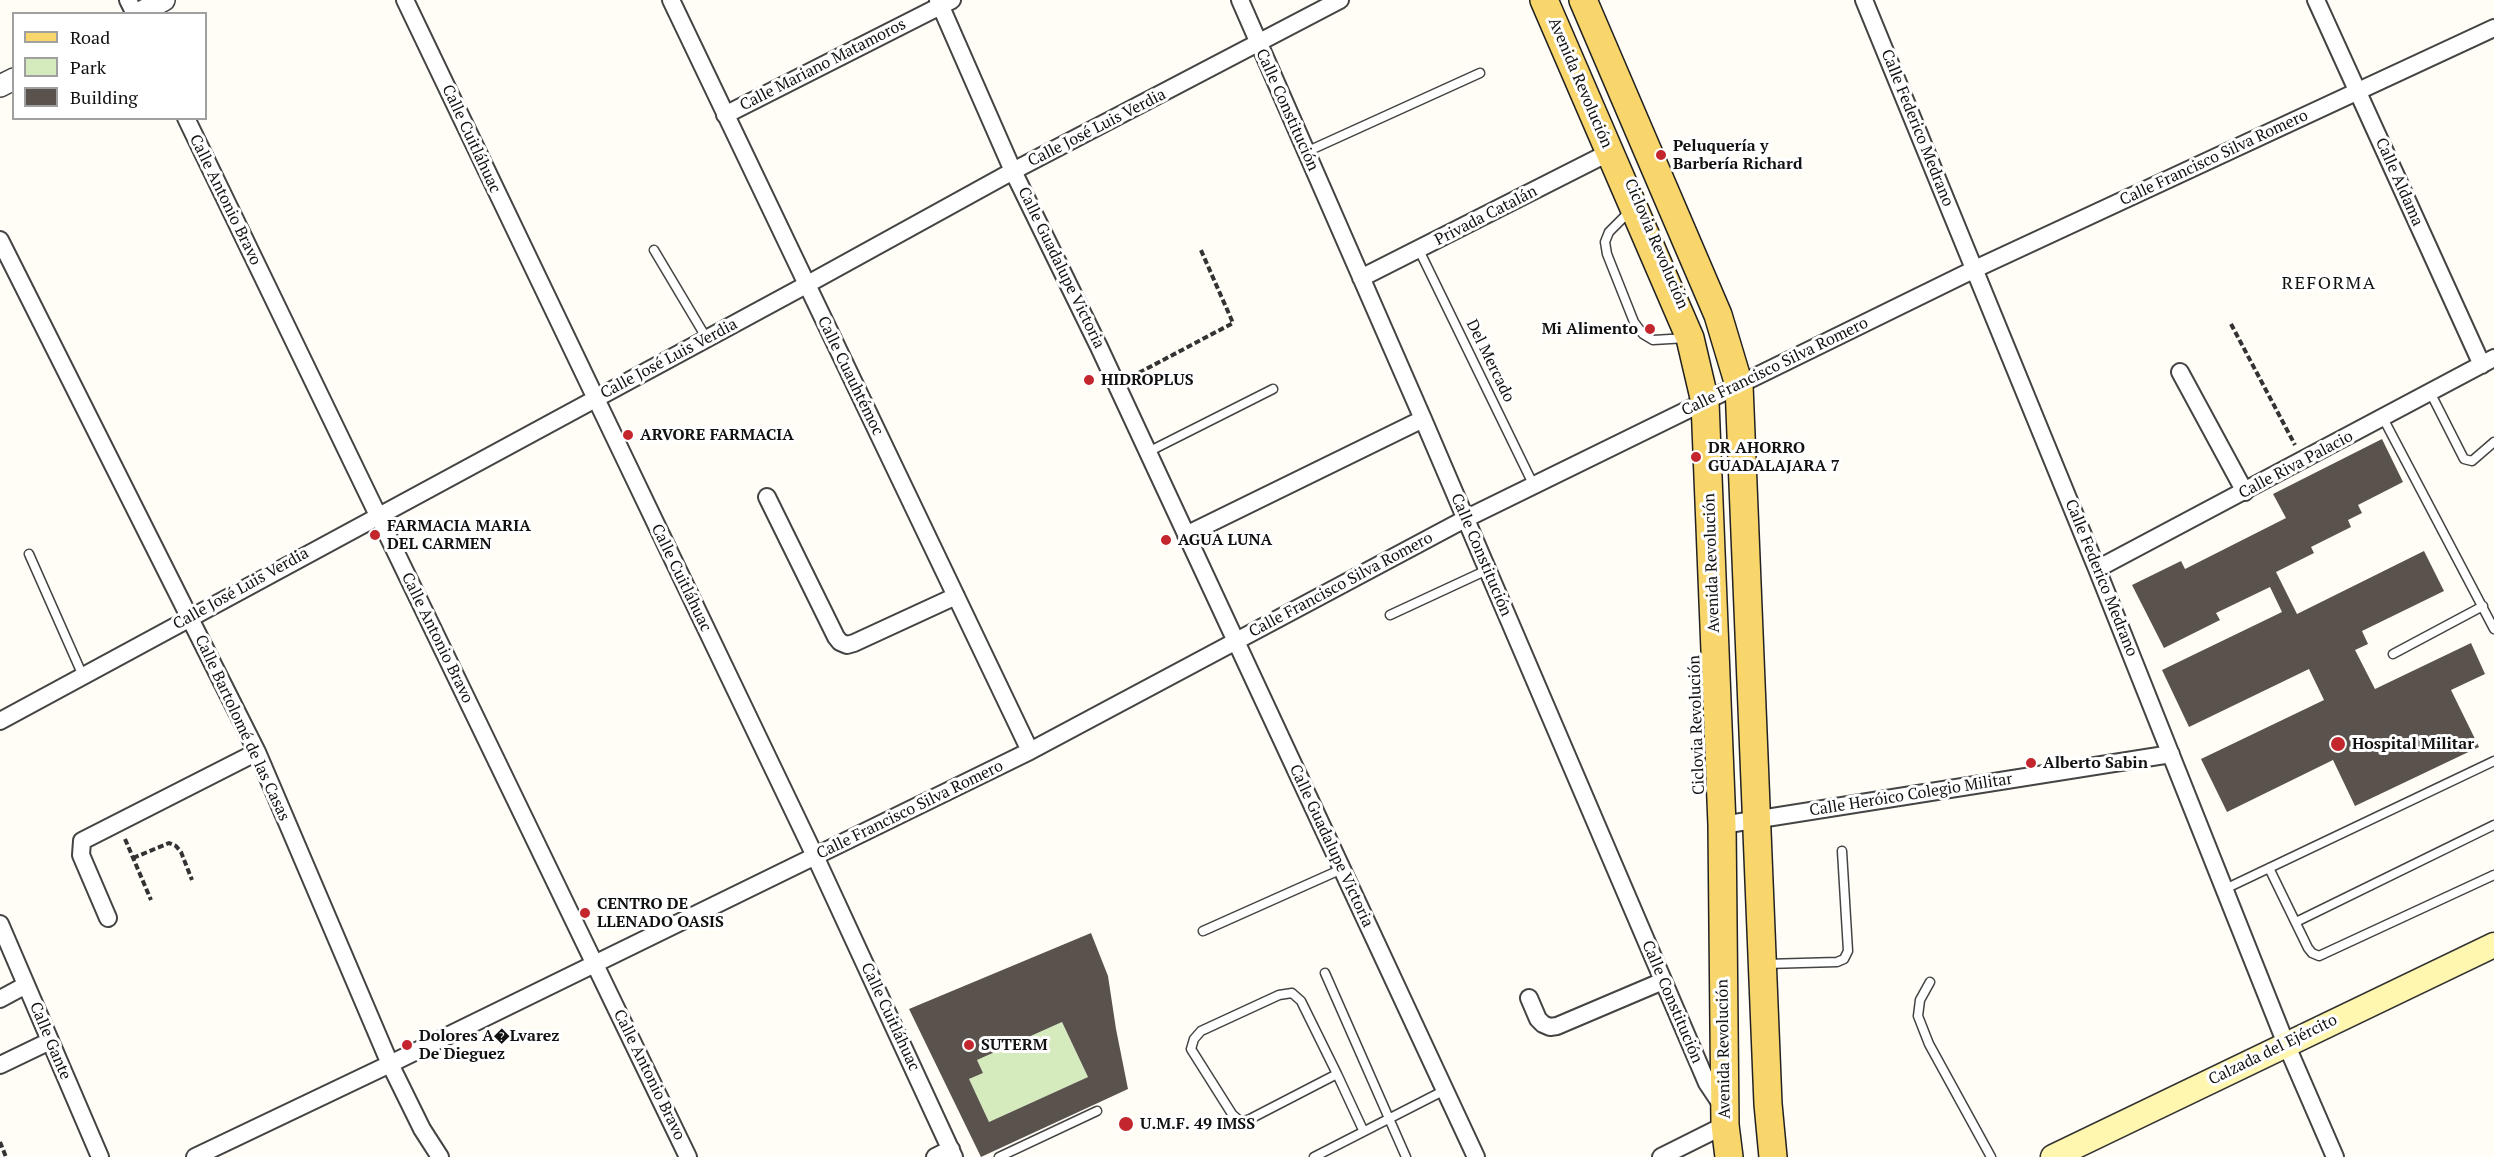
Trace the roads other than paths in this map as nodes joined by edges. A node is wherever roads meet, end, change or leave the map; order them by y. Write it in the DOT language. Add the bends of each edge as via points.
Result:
graph roads {
  1 [pos="164,0"];
  2 [pos="405,0"];
  3 [pos="671,0"];
  4 [pos="1240,0"];
  5 [pos="1340,0"];
  6 [pos="1544,0"];
  7 [pos="1583,0"];
  8 [pos="1864,0"];
  9 [pos="2316,0"];
  10 [pos="944,2"];
  11 [pos="140,12"];
  12 [pos="2494,28"];
  13 [pos="1258,44"];
  14 [pos="1480,73"];
  15 [pos="2358,91"];
  16 [pos="725,115"];
  17 [pos="187,120"];
  18 [pos="1610,152"];
  19 [pos="1306,153"];
  20 [pos="1013,171"];
  21 [pos="1633,208"];
  22 [pos="0,240"];
  23 [pos="654,250"];
  24 [pos="1419,250"];
  25 [pos="1975,269"];
  26 [pos="1361,279"];
  27 [pos="806,285"];
  28 [pos="1690,338"];
  29 [pos="707,339"];
  30 [pos="2488,361"];
  31 [pos="2180,372"];
  32 [pos="1739,385"];
  33 [pos="1273,389"];
  34 [pos="2430,392"];
  35 [pos="595,399"];
  36 [pos="1705,402"];
  37 [pos="1423,418"];
  38 [pos="2383,418"];
  39 [pos="2494,442"];
  40 [pos="1148,452"];
  41 [pos="1534,486"];
  42 [pos="2245,492"];
  43 [pos="767,497"];
  44 [pos="378,515"];
  45 [pos="1465,519"];
  46 [pos="1186,535"];
  47 [pos="28,554"];
  48 [pos="2097,569"];
  49 [pos="1487,570"];
  50 [pos="956,597"];
  51 [pos="2483,606"];
  52 [pos="1390,615"];
  53 [pos="189,618"];
  54 [pos="2494,629"];
  55 [pos="1235,641"];
  56 [pos="2393,654"];
  57 [pos="83,675"];
  58 [pos="0,721"];
  59 [pos="1030,751"];
  60 [pos="256,752"];
  61 [pos="2171,754"];
  62 [pos="2494,761"];
  63 [pos="1757,820"];
  64 [pos="1722,825"];
  65 [pos="2494,825"];
  66 [pos="1842,851"];
  67 [pos="815,856"];
  68 [pos="2269,868"];
  69 [pos="1342,869"];
  70 [pos="2494,875"];
  71 [pos="2225,889"];
  72 [pos="108,918"];
  73 [pos="2296,922"];
  74 [pos="0,924"];
  75 [pos="1203,931"];
  76 [pos="2494,945"];
  77 [pos="595,964"];
  78 [pos="1763,964"];
  79 [pos="1325,973"];
  80 [pos="1663,981"];
  81 [pos="1930,982"];
  82 [pos="26,985"];
  83 [pos="1529,998"];
  84 [pos="0,999"];
  85 [pos="50,1041"];
  86 [pos="2286,1044"];
  87 [pos="0,1065"];
  88 [pos="390,1065"];
  89 [pos="1337,1074"];
  90 [pos="1445,1090"];
  91 [pos="1097,1111"];
  92 [pos="1725,1117"];
  93 [pos="1389,1118"];
  94 [pos="1363,1130"];
  95 [pos="953,1153"];
  96 [pos="100,1157"];
  97 [pos="195,1157"];
  98 [pos="440,1157"];
  99 [pos="688,1157"];
  100 [pos="935,1157"];
  101 [pos="999,1157"];
  102 [pos="1314,1157"];
  103 [pos="1406,1157"];
  104 [pos="1476,1157"];
  105 [pos="1661,1157"];
  106 [pos="1729,1157"];
  107 [pos="1773,1157"];
  108 [pos="1991,1157"];
  109 [pos="2053,1157"];
  110 [pos="2335,1157"];
  1 -- 11 [label="street"];
  2 -- 35 [label="street, Calle Cuitláhuac"];
  3 -- 16 [label="street, Calle Cuauhtémoc"];
  4 -- 13 [label="street, Calle Constitución"];
  5 -- 13 [label="street, Calle José Luis Verdia"];
  6 -- 18 [label="main road, Avenida Revolución"];
  7 -- 32 [label="main road, Avenida Revolución" via="1718,315"];
  8 -- 25 [label="street, Calle Federico Medrano"];
  9 -- 15 [label="street, Calle Aldama"];
  10 -- 16 [label="street, Calle Mariano Matamoros"];
  10 -- 20 [label="street, Calle Guadalupe Victoria"];
  12 -- 15 [label="street, Calle Francisco Silva Romero"];
  13 -- 19 [label="street, Calle Constitución"];
  13 -- 20 [label="street, Calle José Luis Verdia"];
  14 -- 19 [label="lane"];
  15 -- 25 [label="street, Calle Francisco Silva Romero"];
  15 -- 30 [label="street, Calle Aldama"];
  16 -- 27 [label="street, Calle Cuauhtémoc"];
  17 -- 44 [label="street, Calle Antonio Bravo"];
  18 -- 21 [label="main road, Avenida Revolución"];
  18 -- 24 [label="street, Privada Catalán"];
  19 -- 26 [label="street, Calle Constitución"];
  20 -- 27 [label="street, Calle José Luis Verdia"];
  20 -- 40 [label="street, Calle Guadalupe Victoria"];
  21 -- 28 [label="main road, Avenida Revolución"];
  21 -- 28 [label="lane" via="1609,232 1605,242 1634,322 1653,340"];
  22 -- 53 [label="street, Calle Bartolomé de las Casas"];
  23 -- 29 [label="lane"];
  24 -- 26 [label="street, Privada Catalán"];
  24 -- 41 [label="lane, Del Mercado"];
  25 -- 32 [label="street, Calle Francisco Silva Romero"];
  25 -- 48 [label="street, Calle Federico Medrano"];
  26 -- 37 [label="street, Calle Constitución"];
  27 -- 29 [label="street, Calle José Luis Verdia"];
  27 -- 50 [label="street, Calle Cuauhtémoc"];
  28 -- 36 [label="main road, Avenida Revolución"];
  29 -- 35 [label="street, Calle José Luis Verdia"];
  30 -- 34 [label="street, Calle Riva Palacio"];
  31 -- 42 [label="street"];
  32 -- 36 [label="street, Calle Francisco Silva Romero"];
  32 -- 63 [label="main road, Avenida Revolución"];
  33 -- 40 [label="lane"];
  34 -- 38 [label="street, Calle Riva Palacio"];
  34 -- 39 [label="lane" via="2464,459 2472,461"];
  35 -- 44 [label="street, Calle José Luis Verdia"];
  35 -- 67 [label="street, Calle Cuitláhuac"];
  36 -- 41 [label="street, Calle Francisco Silva Romero"];
  36 -- 64 [label="main road, Avenida Revolución"];
  37 -- 45 [label="street, Calle Constitución"];
  37 -- 46 [label="street"];
  38 -- 42 [label="street, Calle Riva Palacio"];
  38 -- 51 [label="lane"];
  40 -- 46 [label="street, Calle Guadalupe Victoria"];
  41 -- 45 [label="street, Calle Francisco Silva Romero"];
  42 -- 48 [label="street, Calle Riva Palacio"];
  43 -- 50 [label="street" via="840,642 854,643"];
  44 -- 53 [label="street, Calle José Luis Verdia"];
  44 -- 77 [label="street, Calle Antonio Bravo"];
  45 -- 49 [label="street, Calle Constitución"];
  45 -- 55 [label="street, Calle Francisco Silva Romero"];
  46 -- 55 [label="street, Calle Guadalupe Victoria"];
  47 -- 57 [label="lane"];
  48 -- 61 [label="street, Calle Federico Medrano"];
  49 -- 52 [label="lane"];
  49 -- 80 [label="street, Calle Constitución"];
  50 -- 59 [label="street, Calle Cuauhtémoc"];
  51 -- 54 [label="lane"];
  51 -- 56 [label="lane"];
  53 -- 57 [label="street, Calle José Luis Verdia"];
  53 -- 60 [label="street, Calle Bartolomé de las Casas"];
  55 -- 59 [label="street, Calle Francisco Silva Romero"];
  55 -- 69 [label="street, Calle Guadalupe Victoria"];
  57 -- 58 [label="street, Calle José Luis Verdia"];
  59 -- 67 [label="street, Calle Francisco Silva Romero"];
  60 -- 72 [label="street" via="82,841 80,848"];
  60 -- 88 [label="street, Calle Bartolomé de las Casas"];
  61 -- 63 [label="street, Calle Heróico Colegio Militar"];
  61 -- 71 [label="street, Calle Federico Medrano"];
  62 -- 68 [label="lane"];
  63 -- 64 [label="street, Calle Heróico Colegio Militar"];
  63 -- 78 [label="main road, Avenida Revolución"];
  64 -- 92 [label="main road, Avenida Revolución"];
  65 -- 73 [label="lane"];
  66 -- 78 [label="lane" via="1848,951 1844,959"];
  67 -- 77 [label="street, Calle Francisco Silva Romero"];
  67 -- 95 [label="street, Calle Cuitláhuac"];
  68 -- 71 [label="lane"];
  68 -- 73 [label="lane"];
  69 -- 75 [label="lane"];
  69 -- 90 [label="street, Calle Guadalupe Victoria"];
  70 -- 73 [label="lane" via="2319,956 2312,953"];
  71 -- 86 [label="street, Calle Federico Medrano"];
  74 -- 82 [label="street, Calle Gante"];
  76 -- 86 [label="main road, Calzada del Ejército"];
  77 -- 88 [label="street, Calle Francisco Silva Romero"];
  77 -- 99 [label="street, Calle Antonio Bravo"];
  78 -- 107 [label="main road, Avenida Revolución"];
  79 -- 93 [label="lane"];
  80 -- 83 [label="street" via="1550,1027 1543,1024"];
  80 -- 92 [label="street, Calle Constitución"];
  81 -- 108 [label="lane" via="1920,1000 1918,1016 1929,1044"];
  82 -- 84 [label="street"];
  82 -- 85 [label="street, Calle Gante"];
  85 -- 87 [label="street"];
  85 -- 96 [label="street, Calle Gante"];
  86 -- 109 [label="main road, Calzada del Ejército"];
  86 -- 110 [label="street, Calle Federico Medrano"];
  88 -- 97 [label="street, Calle Francisco Silva Romero"];
  88 -- 98 [label="street, Calle Bartolomé de las Casas"];
  89 -- 89 [label="lane" via="1301,1001 1292,993 1279,995 1201,1031 1191,1049 1241,1122"];
  89 -- 94 [label="lane"];
  90 -- 93 [label="lane"];
  90 -- 104 [label="street, Calle Guadalupe Victoria"];
  91 -- 101 [label="lane"];
  92 -- 105 [label="street"];
  92 -- 106 [label="main road, Avenida Revolución"];
  93 -- 94 [label="lane"];
  93 -- 103 [label="lane"];
  94 -- 102 [label="lane"];
  95 -- 100 [label="street"];
}
